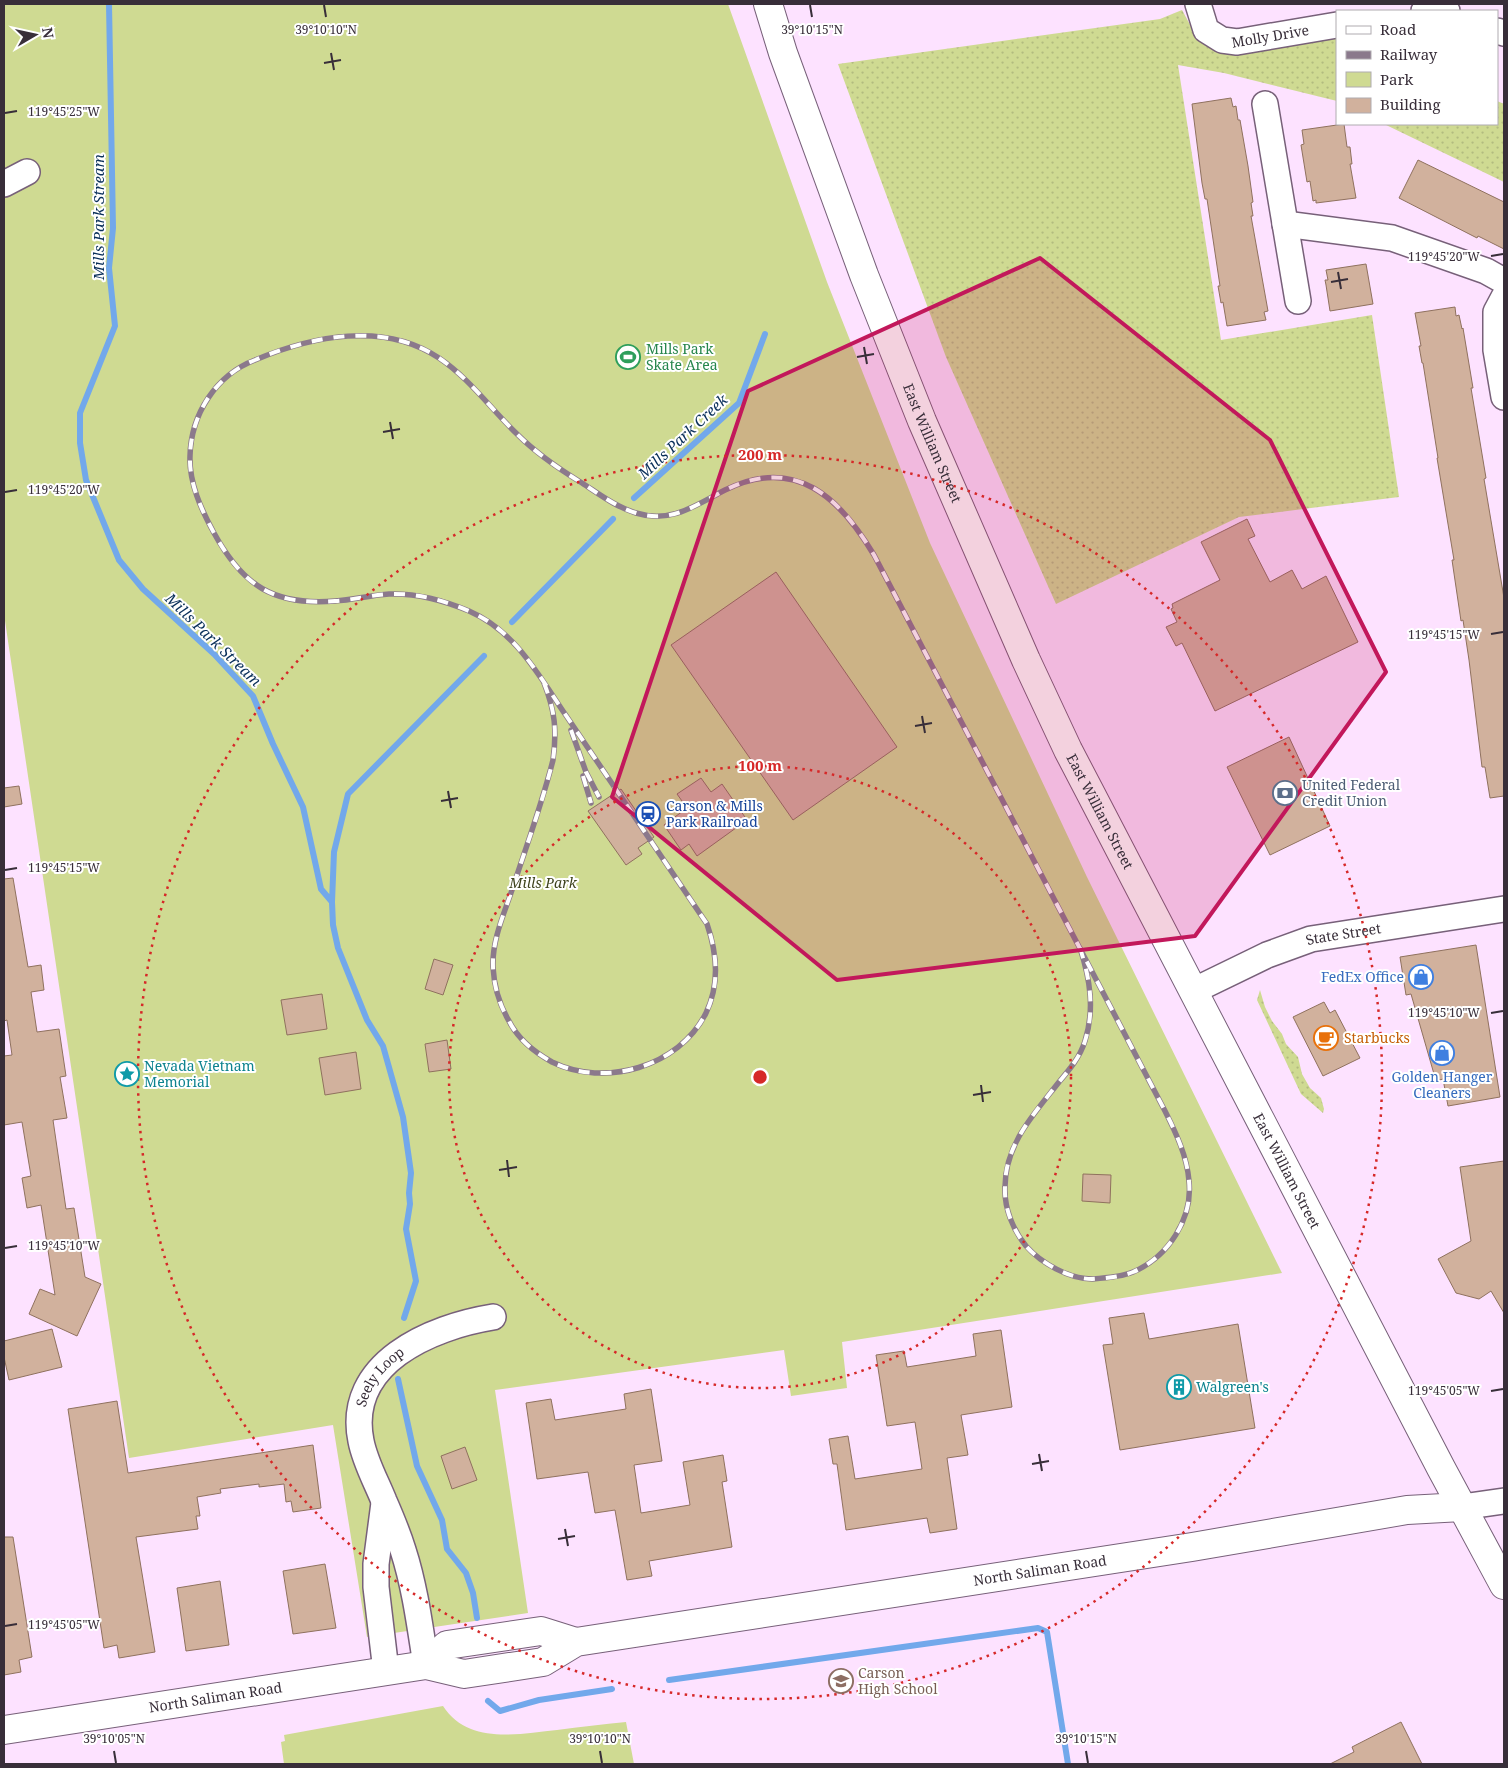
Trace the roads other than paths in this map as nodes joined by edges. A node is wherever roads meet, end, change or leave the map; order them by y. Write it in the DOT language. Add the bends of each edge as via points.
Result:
graph roads {
  1 [pos="768,4"];
  2 [pos="1198,4"];
  3 [pos="1336,26"];
  4 [pos="1266,104"];
  5 [pos="27,172"];
  6 [pos="4,184"];
  7 [pos="1286,224"];
  8 [pos="1504,281"];
  9 [pos="1504,297"];
  10 [pos="1298,301"];
  11 [pos="1504,397"];
  12 [pos="1504,909"];
  13 [pos="1193,991"];
  14 [pos="493,1317"];
  15 [pos="384,1500"];
  16 [pos="1504,1500"];
  17 [pos="1462,1507"];
  18 [pos="1504,1585"];
  19 [pos="426,1665"];
  20 [pos="386,1671"];
  21 [pos="4,1730"];
  1 -- 13 [label="main road, East William Street" via="864,275 922,421 1068,750"];
  2 -- 3 [label="street, Molly Drive" via="1206,30 1222,40 1237,42"];
  4 -- 7 [label="street"];
  5 -- 6 [label="street"];
  7 -- 8 [label="street" via="1392,238 1486,271"];
  7 -- 10 [label="street"];
  9 -- 11 [label="street" via="1496,312 1496,350"];
  12 -- 13 [label="street, State Street" via="1311,939 1267,955"];
  13 -- 17 [label="main road, East William Street"];
  14 -- 15 [label="street, Seely Loop" via="415,1342 383,1364 371,1381 360,1410 359,1431 369,1468"];
  15 -- 19 [label="street, Seely Loop" via="410,1575"];
  15 -- 20 [label="street" via="376,1587"];
  16 -- 17 [label="street, North Saliman Road"];
  17 -- 18 [label="main road, East William Street"];
  17 -- 19 [label="main road, North Saliman Road" via="1407,1510 1192,1547 576,1642 544,1662 464,1674"];
  19 -- 20 [label="main road, North Saliman Road"];
  20 -- 21 [label="main road, North Saliman Road"];
}
